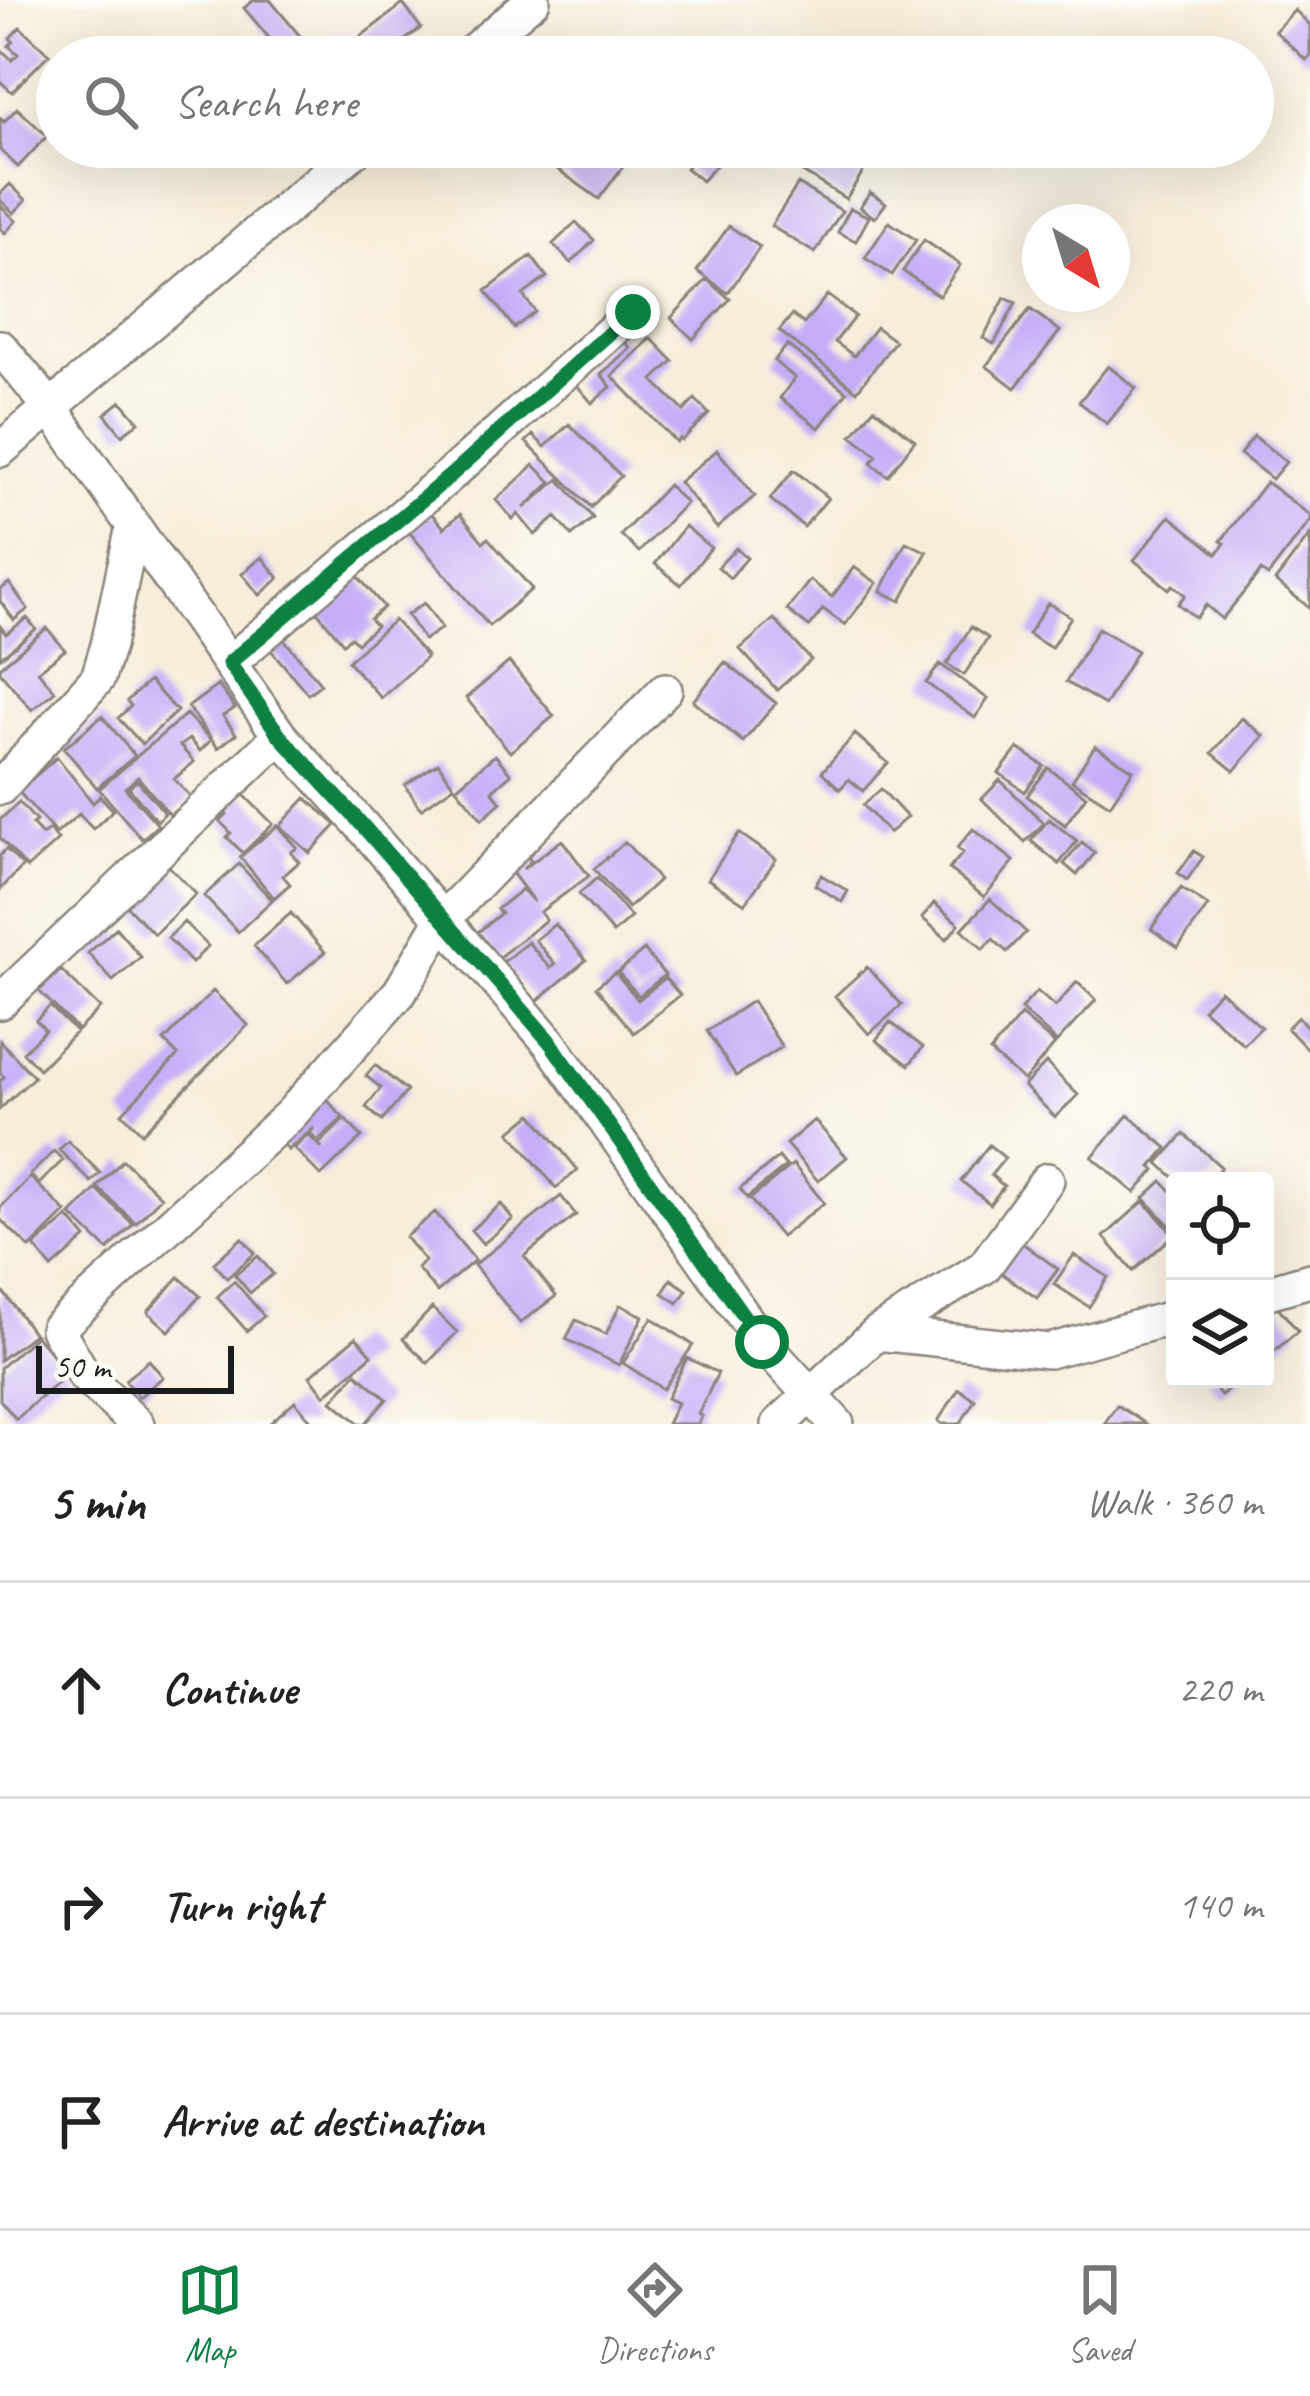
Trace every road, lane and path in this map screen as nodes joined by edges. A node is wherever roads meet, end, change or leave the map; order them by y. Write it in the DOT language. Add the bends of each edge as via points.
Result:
graph roads {
  1 [pos="533,0"];
  2 [pos="491,36"];
  3 [pos="334,168"];
  4 [pos="633,312"];
  5 [pos="0,347"];
  6 [pos="51,408"];
  7 [pos="0,450"];
  8 [pos="134,526"];
  9 [pos="229,663"];
  10 [pos="664,689"];
  11 [pos="280,736"];
  12 [pos="0,788"];
  13 [pos="443,919"];
  14 [pos="0,1002"];
  15 [pos="1048,1180"];
  16 [pos="1310,1280"];
  17 [pos="1274,1290"];
  18 [pos="1166,1319"];
  19 [pos="877,1333"];
  20 [pos="811,1394"];
  21 [pos="137,1424"];
  22 [pos="779,1424"];
  23 [pos="837,1424"];
  1 -- 2 [label="street"];
  3 -- 6 [label="street"];
  4 -- 9 [label="street"];
  5 -- 6 [label="street"];
  6 -- 7 [label="street"];
  6 -- 8 [label="street"];
  8 -- 9 [label="street"];
  8 -- 12 [label="street" via="98,678"];
  9 -- 11 [label="street"];
  10 -- 13 [label="street"];
  11 -- 13 [label="street"];
  11 -- 14 [label="street"];
  13 -- 20 [label="street" via="550,1042 762,1342"];
  13 -- 21 [label="street" via="400,992 290,1115 57,1329 84,1375"];
  15 -- 19 [label="street" via="984,1267"];
  16 -- 17 [label="street"];
  18 -- 19 [label="street" via="1049,1351"];
  19 -- 20 [label="street"];
  20 -- 22 [label="street"];
  20 -- 23 [label="street"];
}
